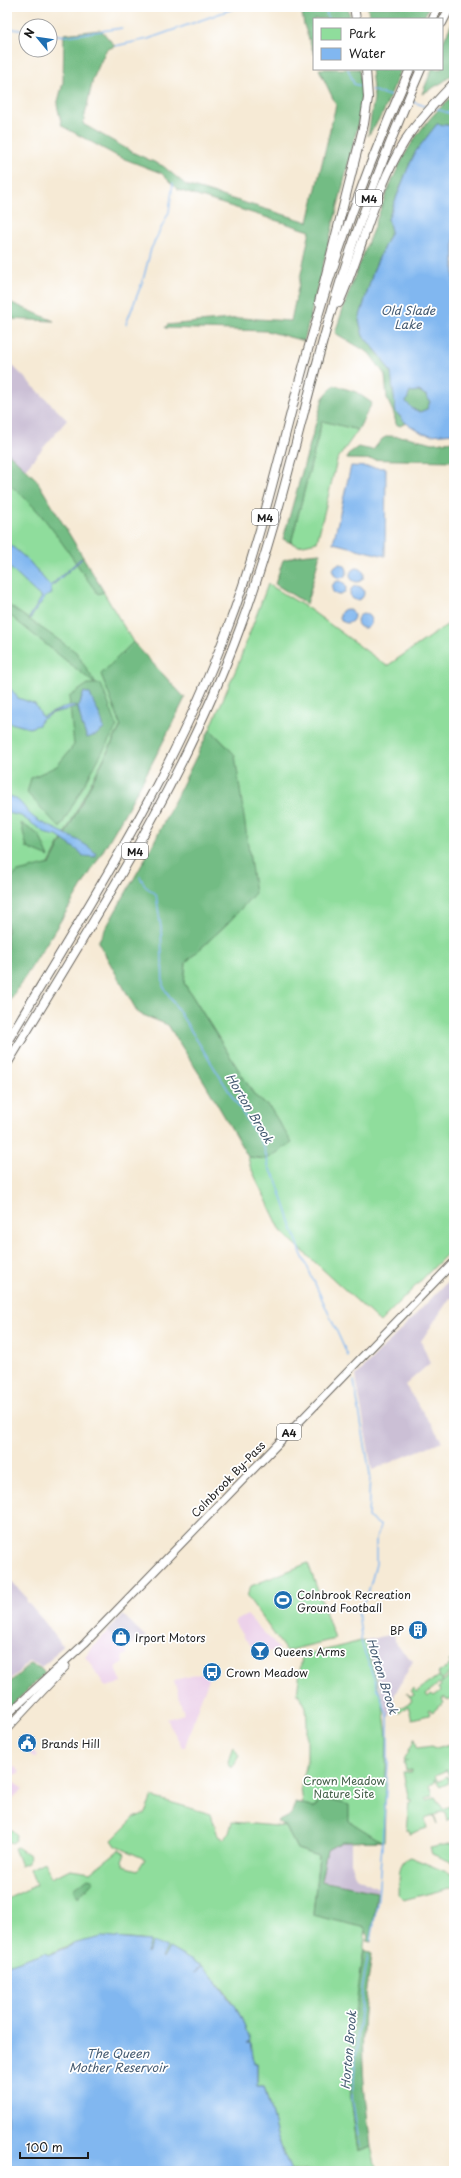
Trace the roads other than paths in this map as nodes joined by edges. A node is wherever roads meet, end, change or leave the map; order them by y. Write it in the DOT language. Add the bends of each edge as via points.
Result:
graph roads {
  1 [pos="354,7"];
  2 [pos="360,7"];
  3 [pos="438,7"];
  4 [pos="450,7"];
  5 [pos="356,18"];
  6 [pos="360,18"];
  7 [pos="433,18"];
  8 [pos="443,21"];
  9 [pos="366,70"];
  10 [pos="410,70"];
  11 [pos="421,70"];
  12 [pos="454,83"];
  13 [pos="454,89"];
  14 [pos="445,93"];
  15 [pos="314,329"];
  16 [pos="326,331"];
  17 [pos="7,1042"];
  18 [pos="7,1064"];
  19 [pos="454,1262"];
  20 [pos="85,1643"];
  21 [pos="7,1715"];
  22 [pos="7,1729"];
  1 -- 5 [label="highway"];
  2 -- 6 [label="highway"];
  3 -- 7 [label="highway"];
  4 -- 8 [label="highway"];
  9 -- 15 [label="highway" via="368,98 364,124 320,292"];
  10 -- 15 [label="highway, M4" via="358,196"];
  11 -- 16 [label="highway, M4" via="364,212"];
  12 -- 14 [label="highway"];
  13 -- 14 [label="highway"];
  14 -- 16 [label="highway" via="412,130 394,162 372,210 343,294"];
  15 -- 17 [label="highway, M4" via="254,552 227,631 202,693 146,807"];
  16 -- 18 [label="highway, M4" via="258,576 210,705 147,830"];
  19 -- 20 [label="highway, Colnbrook By-Pass / A4"];
  20 -- 21 [label="highway, Colnbrook By-Pass / A4"];
  20 -- 22 [label="highway, Colnbrook By-Pass / A4"];
}
